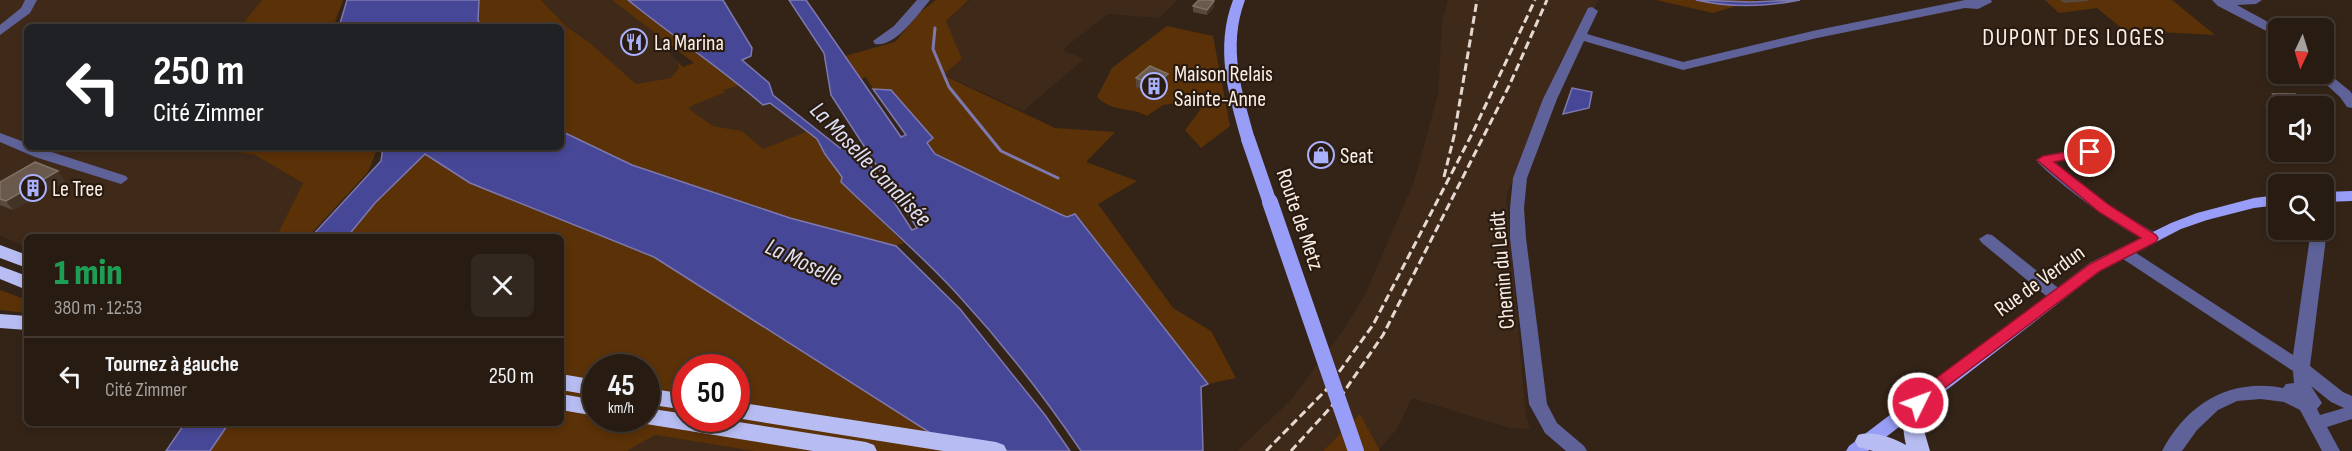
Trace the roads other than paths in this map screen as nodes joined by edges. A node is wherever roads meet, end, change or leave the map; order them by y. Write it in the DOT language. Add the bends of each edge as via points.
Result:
graph roads {
  1 [pos="31,0"];
  2 [pos="924,0"];
  3 [pos="1239,0"];
  4 [pos="1985,0"];
  5 [pos="2256,0"];
  6 [pos="2220,1"];
  7 [pos="1964,2"];
  8 [pos="1592,11"];
  9 [pos="2268,27"];
  10 [pos="0,31"];
  11 [pos="1580,36"];
  12 [pos="879,41"];
  13 [pos="2333,84"];
  14 [pos="2349,99"];
  15 [pos="0,137"];
  16 [pos="24,147"];
  17 [pos="31,150"];
  18 [pos="2090,152"];
  19 [pos="121,179"];
  20 [pos="2352,196"];
  21 [pos="2334,197"];
  22 [pos="2268,201"];
  23 [pos="2151,238"];
  24 [pos="1988,239"];
  25 [pos="2318,240"];
  26 [pos="0,250"];
  27 [pos="2125,253"];
  28 [pos="24,261"];
  29 [pos="0,272"];
  30 [pos="24,282"];
  31 [pos="2056,296"];
  32 [pos="0,321"];
  33 [pos="24,323"];
  34 [pos="2301,368"];
  35 [pos="564,383"];
  36 [pos="582,386"];
  37 [pos="2299,397"];
  38 [pos="564,403"];
  39 [pos="1918,403"];
  40 [pos="2352,404"];
  41 [pos="582,406"];
  42 [pos="2352,412"];
  43 [pos="750,415"];
  44 [pos="660,417"];
  45 [pos="2315,424"];
  46 [pos="787,428"];
  47 [pos="1863,448"];
  48 [pos="866,451"];
  49 [pos="996,451"];
  50 [pos="1356,451"];
  51 [pos="1578,451"];
  52 [pos="1899,451"];
  53 [pos="1919,451"];
  54 [pos="2171,451"];
  55 [pos="2331,451"];
  1 -- 10 [label="street"];
  2 -- 12 [label="street" via="894,34"];
  3 -- 50 [label="main road, Route de Metz, bridge" via="1228,33 1228,56 1248,139"];
  4 -- 7 [label="street" via="1978,5"];
  5 -- 6 [label="street"];
  6 -- 9 [label="street"];
  7 -- 11 [label="street" via="1683,66"];
  8 -- 11 [label="street, Chemin du Leidt"];
  11 -- 51 [label="street, Chemin du Leidt" via="1550,99 1520,178 1517,208 1538,404 1551,428"];
  13 -- 14 [label="street"];
  15 -- 16 [label="street"];
  17 -- 19 [label="street"];
  18 -- 23 [label="street" via="2043,160 2104,208"];
  20 -- 21 [label="main road"];
  22 -- 23 [label="main road, Rue de Verdun" via="2202,216"];
  23 -- 27 [label="main road, Rue de Verdun"];
  24 -- 31 [label="street"];
  25 -- 34 [label="street"];
  26 -- 28 [label="highway"];
  27 -- 31 [label="main road, Rue de Verdun" via="2095,267"];
  27 -- 34 [label="street"];
  29 -- 30 [label="highway"];
  31 -- 39 [label="main road, Rue de Verdun"];
  32 -- 33 [label="highway"];
  34 -- 37 [label="street"];
  34 -- 40 [label="street"];
  35 -- 36 [label="highway"];
  37 -- 45 [label="street"];
  37 -- 54 [label="street" via="2233,394 2213,403"];
  38 -- 41 [label="highway"];
  39 -- 47 [label="main road, Rue de Verdun"];
  39 -- 53 [label="highway" via="1912,427"];
  42 -- 45 [label="street"];
  43 -- 46 [label="highway"];
  44 -- 46 [label="highway"];
  45 -- 55 [label="street"];
  46 -- 48 [label="highway"];
  46 -- 49 [label="highway"];
  47 -- 52 [label="highway" via="1892,447"];
}
